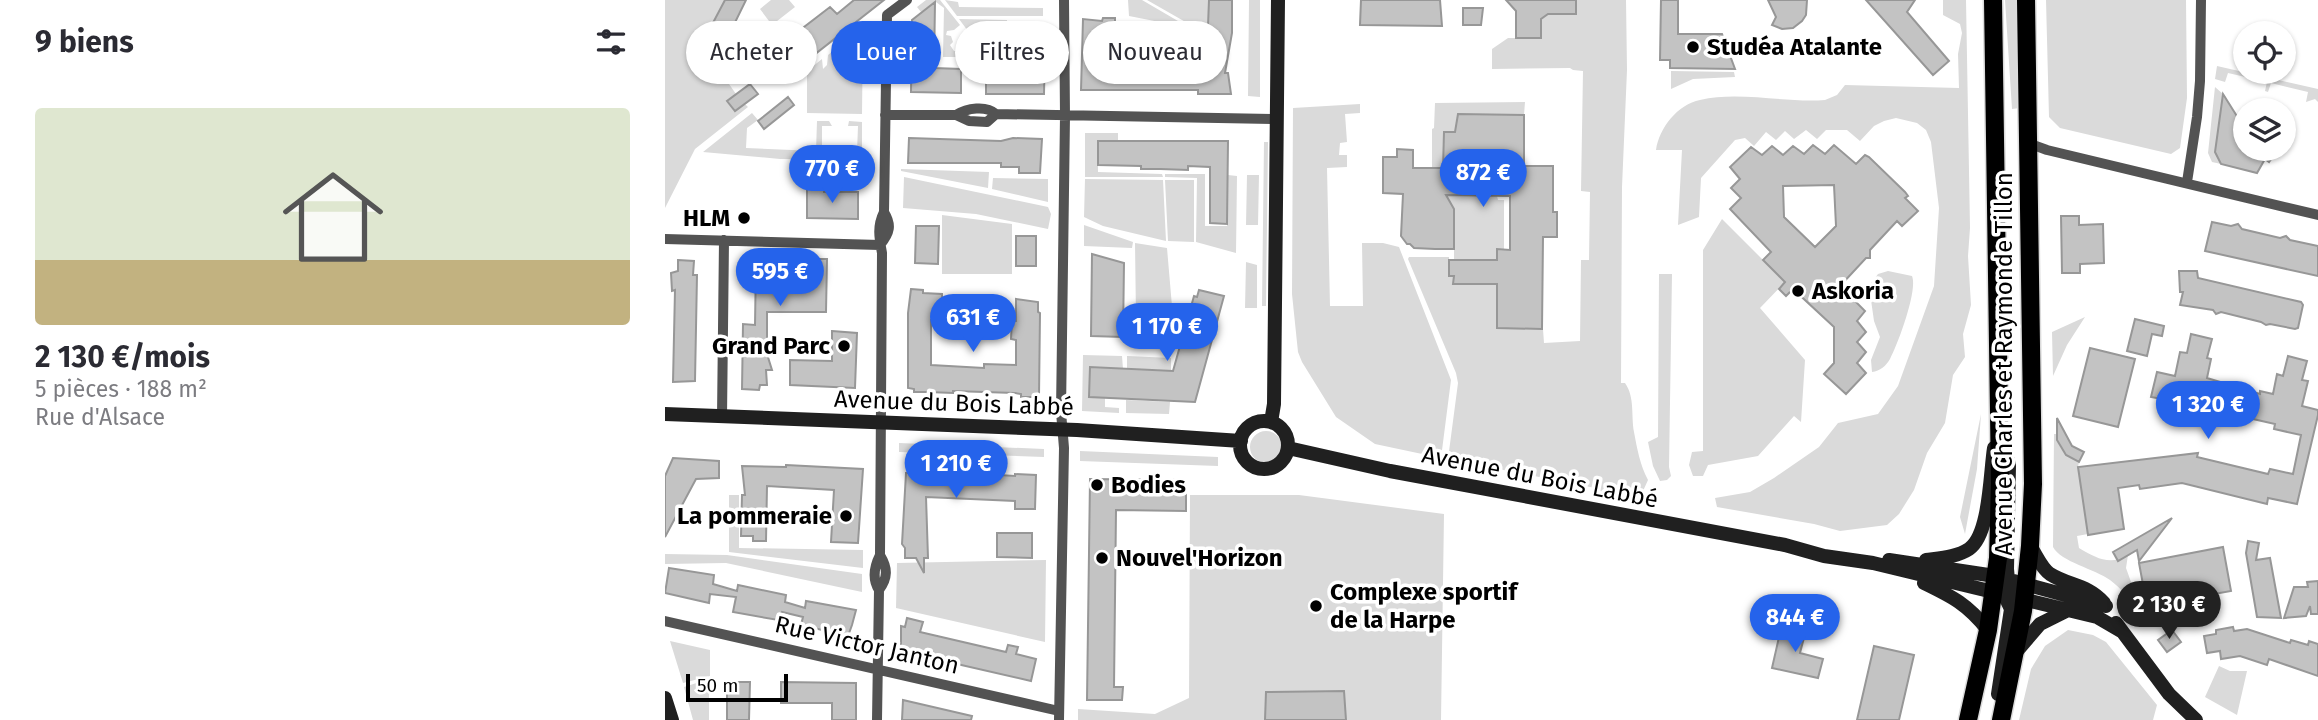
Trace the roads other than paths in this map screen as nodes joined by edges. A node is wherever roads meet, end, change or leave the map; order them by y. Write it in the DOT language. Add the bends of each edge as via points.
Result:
graph roads {
  1 [pos="907,0"];
  2 [pos="1064,0"];
  3 [pos="1278,0"];
  4 [pos="1993,0"];
  5 [pos="2026,0"];
  6 [pos="2201,0"];
  7 [pos="885,115"];
  8 [pos="1065,116"];
  9 [pos="1276,119"];
  10 [pos="1996,144"];
  11 [pos="2028,144"];
  12 [pos="2187,183"];
  13 [pos="2318,215"];
  14 [pos="665,239"];
  15 [pos="724,240"];
  16 [pos="880,245"];
  17 [pos="2000,412"];
  18 [pos="665,414"];
  19 [pos="722,417"];
  20 [pos="881,422"];
  21 [pos="1271,422"];
  22 [pos="1063,430"];
  23 [pos="1241,441"];
  24 [pos="1288,448"];
  25 [pos="2030,546"];
  26 [pos="1908,567"];
  27 [pos="2000,586"];
  28 [pos="2025,592"];
  29 [pos="2106,606"];
  30 [pos="2066,611"];
  31 [pos="665,621"];
  32 [pos="1988,630"];
  33 [pos="2121,631"];
  34 [pos="2016,652"];
  35 [pos="878,669"];
  36 [pos="665,698"];
  37 [pos="1059,715"];
  38 [pos="672,720"];
  39 [pos="877,720"];
  40 [pos="1968,720"];
  41 [pos="1995,720"];
  42 [pos="2001,720"];
  43 [pos="2196,720"];
  1 -- 7 [label="street" via="887,15"];
  2 -- 8 [label="street"];
  3 -- 9 [label="street"];
  4 -- 10 [label="main road, Avenue Charles et Raymonde Tillon"];
  5 -- 11 [label="main road, Avenue Charles et Raymonde Tillon"];
  6 -- 12 [label="street" via="2198,105"];
  7 -- 8 [label="street" via="956,115 987,122 996,114"];
  7 -- 16 [label="street"];
  8 -- 9 [label="street"];
  8 -- 22 [label="street"];
  9 -- 21 [label="street"];
  10 -- 11 [label="main road, Avenue Charles et Raymonde Tillon"];
  10 -- 17 [label="main road, Avenue Charles et Raymonde Tillon"];
  11 -- 12 [label="street"];
  11 -- 25 [label="main road, Avenue Charles et Raymonde Tillon"];
  12 -- 13 [label="street"];
  14 -- 15 [label="street"];
  15 -- 16 [label="street"];
  15 -- 19 [label="street"];
  16 -- 20 [label="street"];
  17 -- 26 [label="street, Avenue Charles et Raymonde Tillon" via="1980,539 1964,552"];
  17 -- 27 [label="main road, Avenue Charles et Raymonde Tillon"];
  18 -- 19 [label="street, Avenue du Bois Labbé"];
  19 -- 20 [label="street, Avenue du Bois Labbé"];
  20 -- 22 [label="street, Avenue du Bois Labbé"];
  20 -- 35 [label="street" via="880,555 874,583 879,590"];
  21 -- 23 [label="street" via="1250,426"];
  21 -- 24 [label="street" via="1286,435"];
  22 -- 23 [label="street, Avenue du Bois Labbé"];
  22 -- 37 [label="street"];
  23 -- 24 [label="street" via="1243,456 1261,468 1281,462"];
  24 -- 26 [label="street, Avenue du Bois Labbé" via="1823,556"];
  25 -- 28 [label="main road, Avenue Charles et Raymonde Tillon"];
  25 -- 29 [label="street" via="2049,573 2084,587"];
  26 -- 27 [label="street, Avenue du Bois Labbé"];
  26 -- 32 [label="street, Avenue du Bois Labbé" via="1972,609"];
  27 -- 28 [label="street, Avenue Charles et Raymonde Tillon"];
  27 -- 32 [label="main road, Avenue Charles et Raymonde Tillon"];
  27 -- 41 [label="street, Avenue Charles et Raymonde Tillon" via="2011,609"];
  28 -- 29 [label="street"];
  28 -- 30 [label="street"];
  28 -- 34 [label="main road, Avenue Charles et Raymonde Tillon"];
  29 -- 33 [label="street"];
  30 -- 33 [label="street" via="2098,617"];
  30 -- 34 [label="street" via="2040,624"];
  31 -- 35 [label="street, Rue Victor Janton"];
  32 -- 40 [label="main road, Avenue Charles et Raymonde Tillon"];
  33 -- 43 [label="street" via="2169,694"];
  34 -- 42 [label="main road, Avenue Charles et Raymonde Tillon"];
  35 -- 37 [label="street, Rue Victor Janton"];
  35 -- 39 [label="street"];
  36 -- 38 [label="street"];
}
